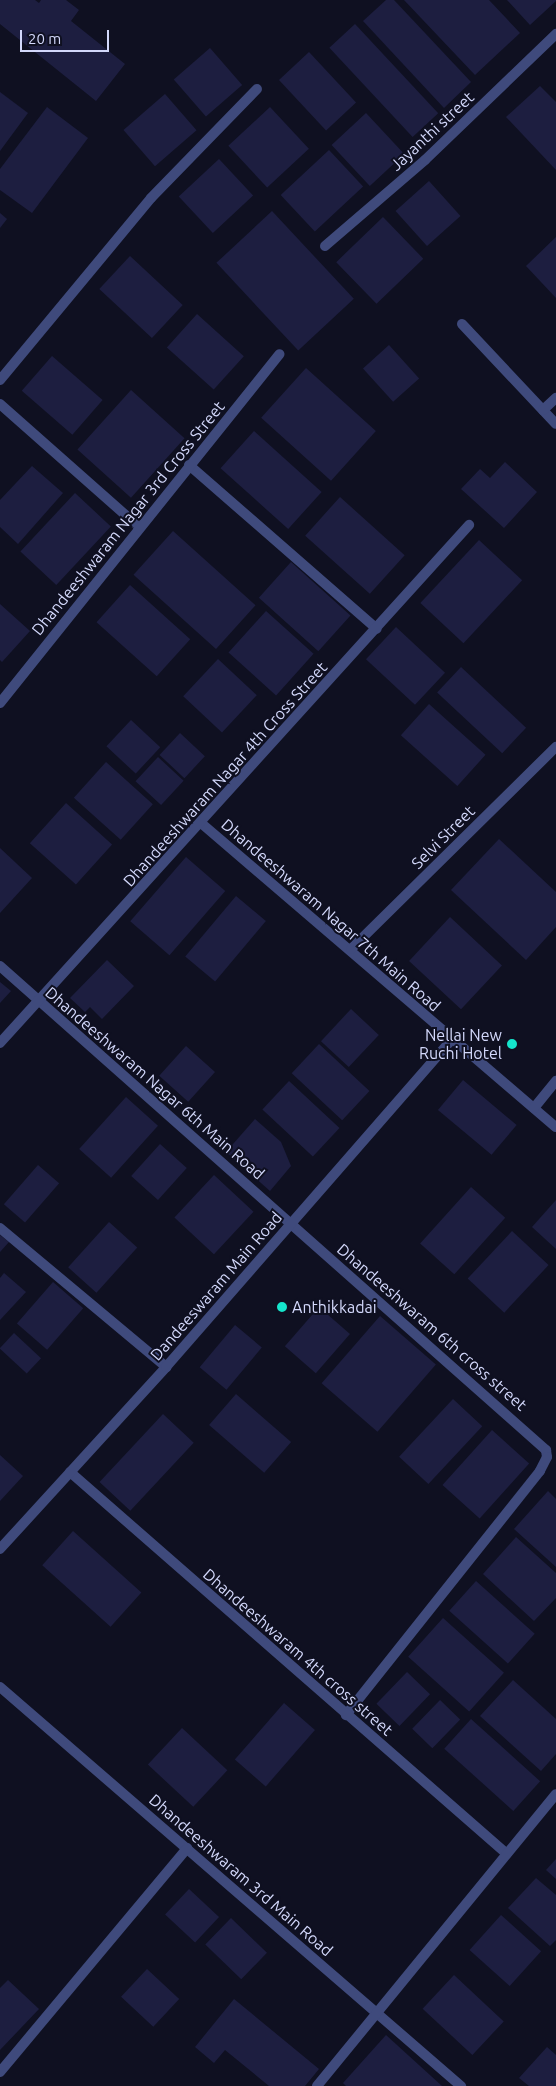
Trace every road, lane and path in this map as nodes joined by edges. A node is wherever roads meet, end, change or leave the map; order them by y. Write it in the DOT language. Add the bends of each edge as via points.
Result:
graph roads {
  1 [pos="556,34"];
  2 [pos="257,89"];
  3 [pos="325,246"];
  4 [pos="462,324"];
  5 [pos="280,354"];
  6 [pos="0,380"];
  7 [pos="556,398"];
  8 [pos="0,404"];
  9 [pos="543,410"];
  10 [pos="556,424"];
  11 [pos="189,465"];
  12 [pos="469,525"];
  13 [pos="139,527"];
  14 [pos="377,629"];
  15 [pos="0,703"];
  16 [pos="556,747"];
  17 [pos="201,822"];
  18 [pos="351,949"];
  19 [pos="0,966"];
  20 [pos="39,1000"];
  21 [pos="452,1039"];
  22 [pos="0,1043"];
  23 [pos="556,1081"];
  24 [pos="534,1108"];
  25 [pos="556,1127"];
  26 [pos="291,1223"];
  27 [pos="0,1228"];
  28 [pos="166,1367"];
  29 [pos="70,1472"];
  30 [pos="0,1549"];
  31 [pos="0,1687"];
  32 [pos="346,1714"];
  33 [pos="556,1794"];
  34 [pos="187,1848"];
  35 [pos="507,1854"];
  36 [pos="378,2013"];
  37 [pos="0,2072"];
  38 [pos="317,2086"];
  39 [pos="462,2086"];
  1 -- 3 [label="street, Jayanthi street" via="426,160"];
  2 -- 6 [label="street" via="151,198"];
  4 -- 9 [label="street"];
  5 -- 11 [label="street, Dhandeeshwaram Nagar 3rd Cross Street"];
  7 -- 9 [label="street"];
  8 -- 13 [label="street"];
  9 -- 10 [label="street"];
  11 -- 13 [label="street, Dhandeeshwaram Nagar 3rd Cross Street"];
  11 -- 14 [label="street"];
  12 -- 14 [label="street, Dhandeeshwaram Nagar 4th Cross Street"];
  13 -- 15 [label="street, Dhandeeshwaram Nagar 3rd Cross Street"];
  14 -- 17 [label="street, Dhandeeshwaram Nagar 4th Cross Street"];
  16 -- 18 [label="street, Selvi Street"];
  17 -- 18 [label="street, Dhandeeshwaram Nagar 7th Main Road"];
  17 -- 20 [label="street, Dhandeeshwaram Nagar 4th Cross Street"];
  18 -- 21 [label="street, Dhandeeshwaram Nagar 7th Main Road"];
  19 -- 20 [label="street, Dhandeeshwaram Nagar 6th Main Road"];
  20 -- 22 [label="street, Dhandeeshwaram Nagar 4th Cross Street"];
  20 -- 26 [label="street, Dhandeeshwaram Nagar 6th Main Road"];
  21 -- 24 [label="street, Dhandeeshwaram Nagar 7th Main Road"];
  21 -- 26 [label="street, Dandeeswaram Main Road"];
  23 -- 24 [label="street"];
  24 -- 25 [label="street, Dhandeeshwaram Nagar 7th Main Road"];
  26 -- 28 [label="street, Dandeeswaram Main Road"];
  26 -- 32 [label="street, Dhandeeshwaram 6th cross street" via="542,1444 547,1457 540,1471"];
  27 -- 28 [label="street"];
  28 -- 29 [label="street, Dandeeswaram Main Road"];
  29 -- 30 [label="street, Dandeeswaram Main Road"];
  29 -- 32 [label="street, Dhandeeshwaram 4th cross street"];
  31 -- 34 [label="street, Dhandeeshwaram 3rd Main Road"];
  32 -- 35 [label="street, Dhandeeshwaram 4th cross street"];
  33 -- 35 [label="street"];
  34 -- 36 [label="street, Dhandeeshwaram 3rd Main Road"];
  34 -- 37 [label="street"];
  35 -- 36 [label="street"];
  36 -- 38 [label="street"];
  36 -- 39 [label="street, Dhandeeshwaram 3rd Main Road"];
}
